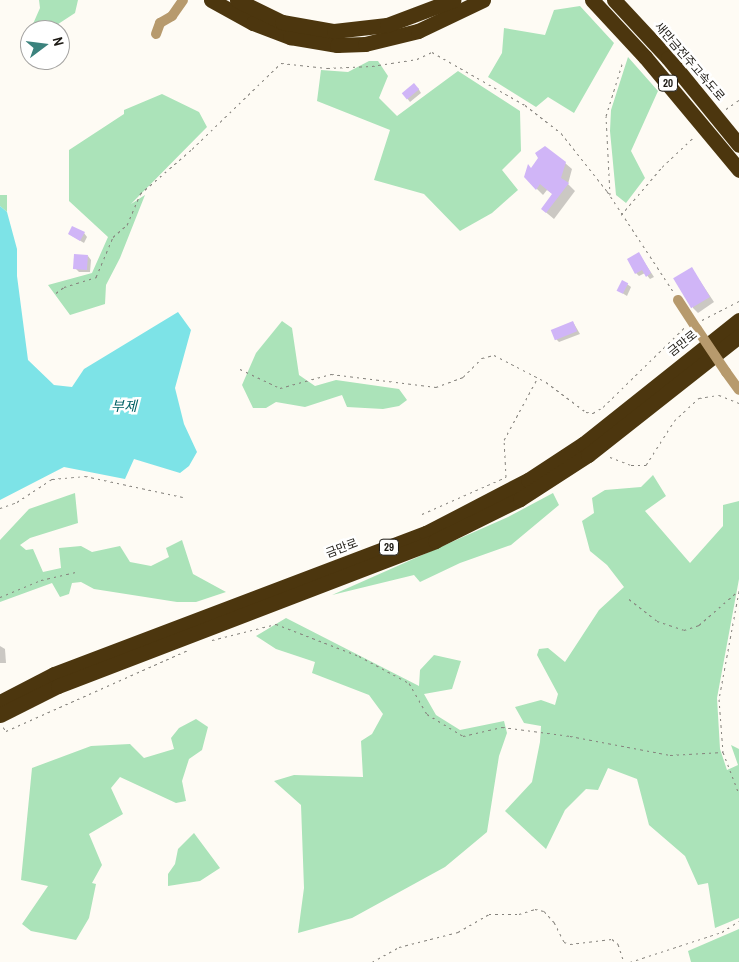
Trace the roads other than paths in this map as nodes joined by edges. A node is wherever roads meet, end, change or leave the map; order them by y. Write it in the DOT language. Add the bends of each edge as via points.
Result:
graph roads {
  1 [pos="183,0"];
  2 [pos="211,0"];
  3 [pos="237,0"];
  4 [pos="453,0"];
  5 [pos="483,0"];
  6 [pos="592,0"];
  7 [pos="614,0"];
  8 [pos="156,34"];
  9 [pos="739,145"];
  10 [pos="739,170"];
  11 [pos="678,300"];
  12 [pos="739,320"];
  13 [pos="739,336"];
  14 [pos="739,390"];
  15 [pos="0,702"];
  16 [pos="0,714"];
  1 -- 8 [label="street" via="172,16 160,23"];
  2 -- 5 [label="highway" via="252,23 290,37 336,45 365,44 418,31"];
  3 -- 4 [label="highway" via="282,22 334,31 387,25"];
  6 -- 10 [label="highway, 20" via="645,57"];
  7 -- 9 [label="highway, 새만금전주고속도로 / 20"];
  11 -- 14 [label="street, bridge"];
  12 -- 15 [label="highway, 금만로 / 29" via="583,444 528,480 426,533 54,674"];
  13 -- 16 [label="highway, 29" via="588,455 520,499 435,540 58,686"];
}
